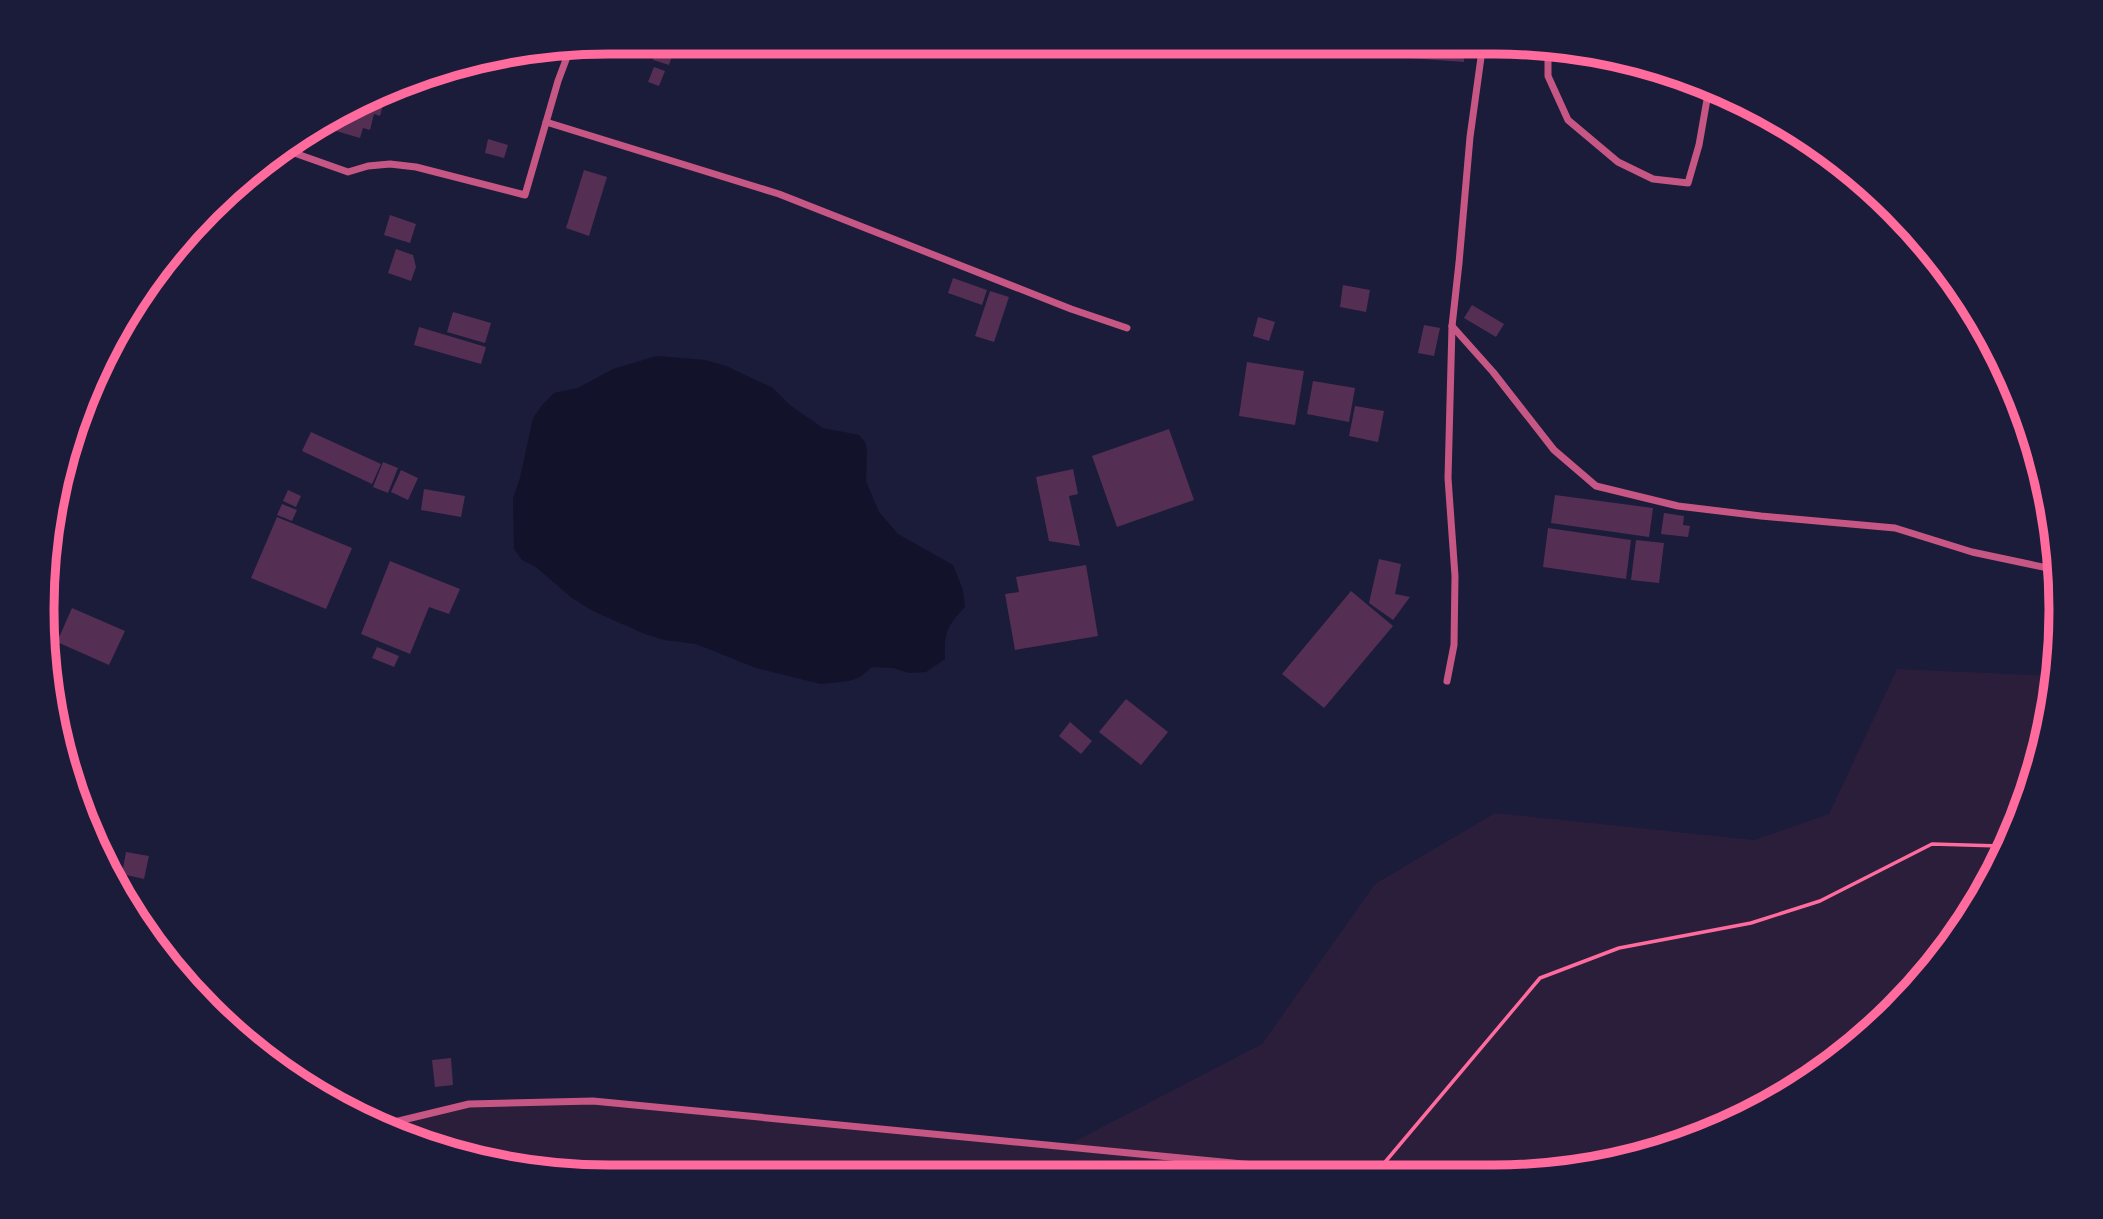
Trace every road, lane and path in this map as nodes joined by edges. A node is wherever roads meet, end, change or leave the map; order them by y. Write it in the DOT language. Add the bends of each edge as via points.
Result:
graph roads {
  1 [pos="1481,54"];
  2 [pos="567,56"];
  3 [pos="1548,57"];
  4 [pos="1707,98"];
  5 [pos="546,121"];
  6 [pos="294,153"];
  7 [pos="1452,326"];
  8 [pos="1127,328"];
  9 [pos="2047,568"];
  10 [pos="1447,681"];
  11 [pos="1995,846"];
  12 [pos="396,1122"];
  13 [pos="1253,1165"];
  14 [pos="1383,1165"];
  1 -- 7 [label="street"];
  2 -- 5 [label="street"];
  3 -- 4 [label="street" via="1548,76 1568,120 1618,162 1653,179 1688,183"];
  5 -- 6 [label="street" via="525,195 416,167 390,164 348,172"];
  5 -- 8 [label="street" via="779,194"];
  7 -- 9 [label="street" via="1554,450 1597,486 1678,506 1895,528 1972,552"];
  7 -- 10 [label="street" via="1448,478 1455,576 1454,645"];
  11 -- 14 [label="path" via="1932,845 1820,901 1751,923 1619,948 1540,978"];
  12 -- 13 [label="street" via="469,1104 593,1101"];
}
